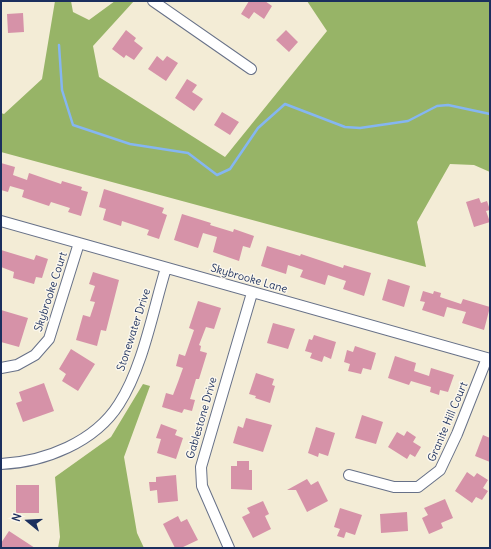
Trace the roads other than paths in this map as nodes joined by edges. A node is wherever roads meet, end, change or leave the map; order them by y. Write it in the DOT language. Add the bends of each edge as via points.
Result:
graph roads {
  1 [pos="153,1"];
  2 [pos="251,69"];
  3 [pos="1,221"];
  4 [pos="79,243"];
  5 [pos="166,268"];
  6 [pos="252,293"];
  7 [pos="489,359"];
  8 [pos="1,368"];
  9 [pos="1,464"];
  10 [pos="349,475"];
  11 [pos="229,548"];
  1 -- 2 [label="street"];
  3 -- 4 [label="street, Skybrooke Lane"];
  4 -- 5 [label="street, Skybrooke Lane"];
  4 -- 8 [label="street, Skybrooke Court" via="49,339 35,355 17,365"];
  5 -- 6 [label="street, Skybrooke Lane"];
  5 -- 9 [label="street, Stonewater Drive" via="137,367 119,404 95,432 59,451 21,463"];
  6 -- 7 [label="street, Skybrooke Lane"];
  6 -- 11 [label="street, Gablestone Drive" via="201,467 202,486"];
  7 -- 10 [label="street, Granite Hill Court" via="440,470 418,487 394,488"];
}
